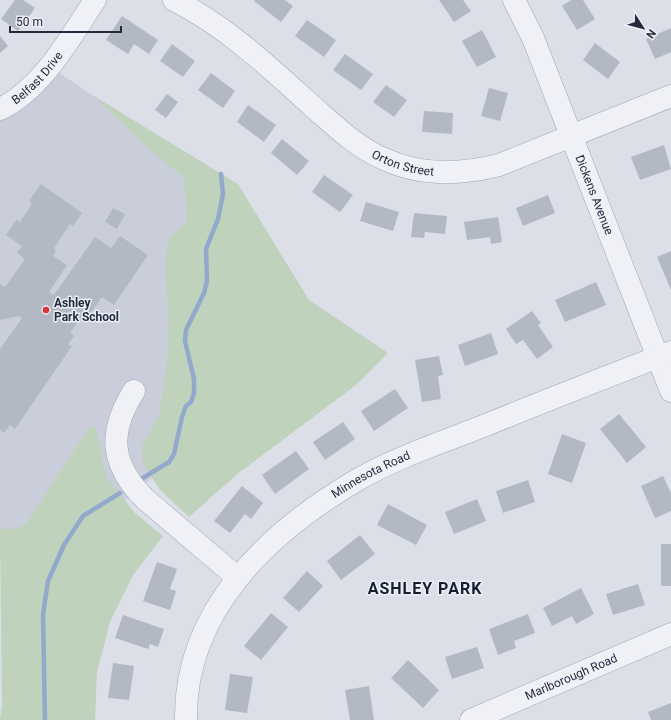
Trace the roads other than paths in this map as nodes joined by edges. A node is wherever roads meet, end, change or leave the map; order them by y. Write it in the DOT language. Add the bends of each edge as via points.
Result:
graph roads {
  1 [pos="95,0"];
  2 [pos="174,0"];
  3 [pos="514,0"];
  4 [pos="671,96"];
  5 [pos="0,109"];
  6 [pos="571,136"];
  7 [pos="664,354"];
  8 [pos="134,391"];
  9 [pos="671,391"];
  10 [pos="238,578"];
  11 [pos="671,634"];
  12 [pos="186,720"];
  13 [pos="471,720"];
  1 -- 5 [label="street, Belfast Drive" via="35,84 18,99"];
  2 -- 6 [label="street, Orton Street" via="216,24 244,45 352,141 372,154 398,165 431,172 475,172 506,163"];
  3 -- 6 [label="street, Dickens Avenue" via="533,38"];
  4 -- 6 [label="street, Orton Street"];
  6 -- 7 [label="street, Dickens Avenue"];
  7 -- 9 [label="street, Dickens Avenue"];
  7 -- 10 [label="street, Minnesota Road" via="421,451 358,480 291,525 267,546"];
  8 -- 10 [label="street" via="125,404 118,430 117,455 121,468 145,499"];
  10 -- 12 [label="street, Minnesota Road" via="220,601 205,628 194,657 187,691"];
  11 -- 13 [label="street, Marlborough Road"];
}
